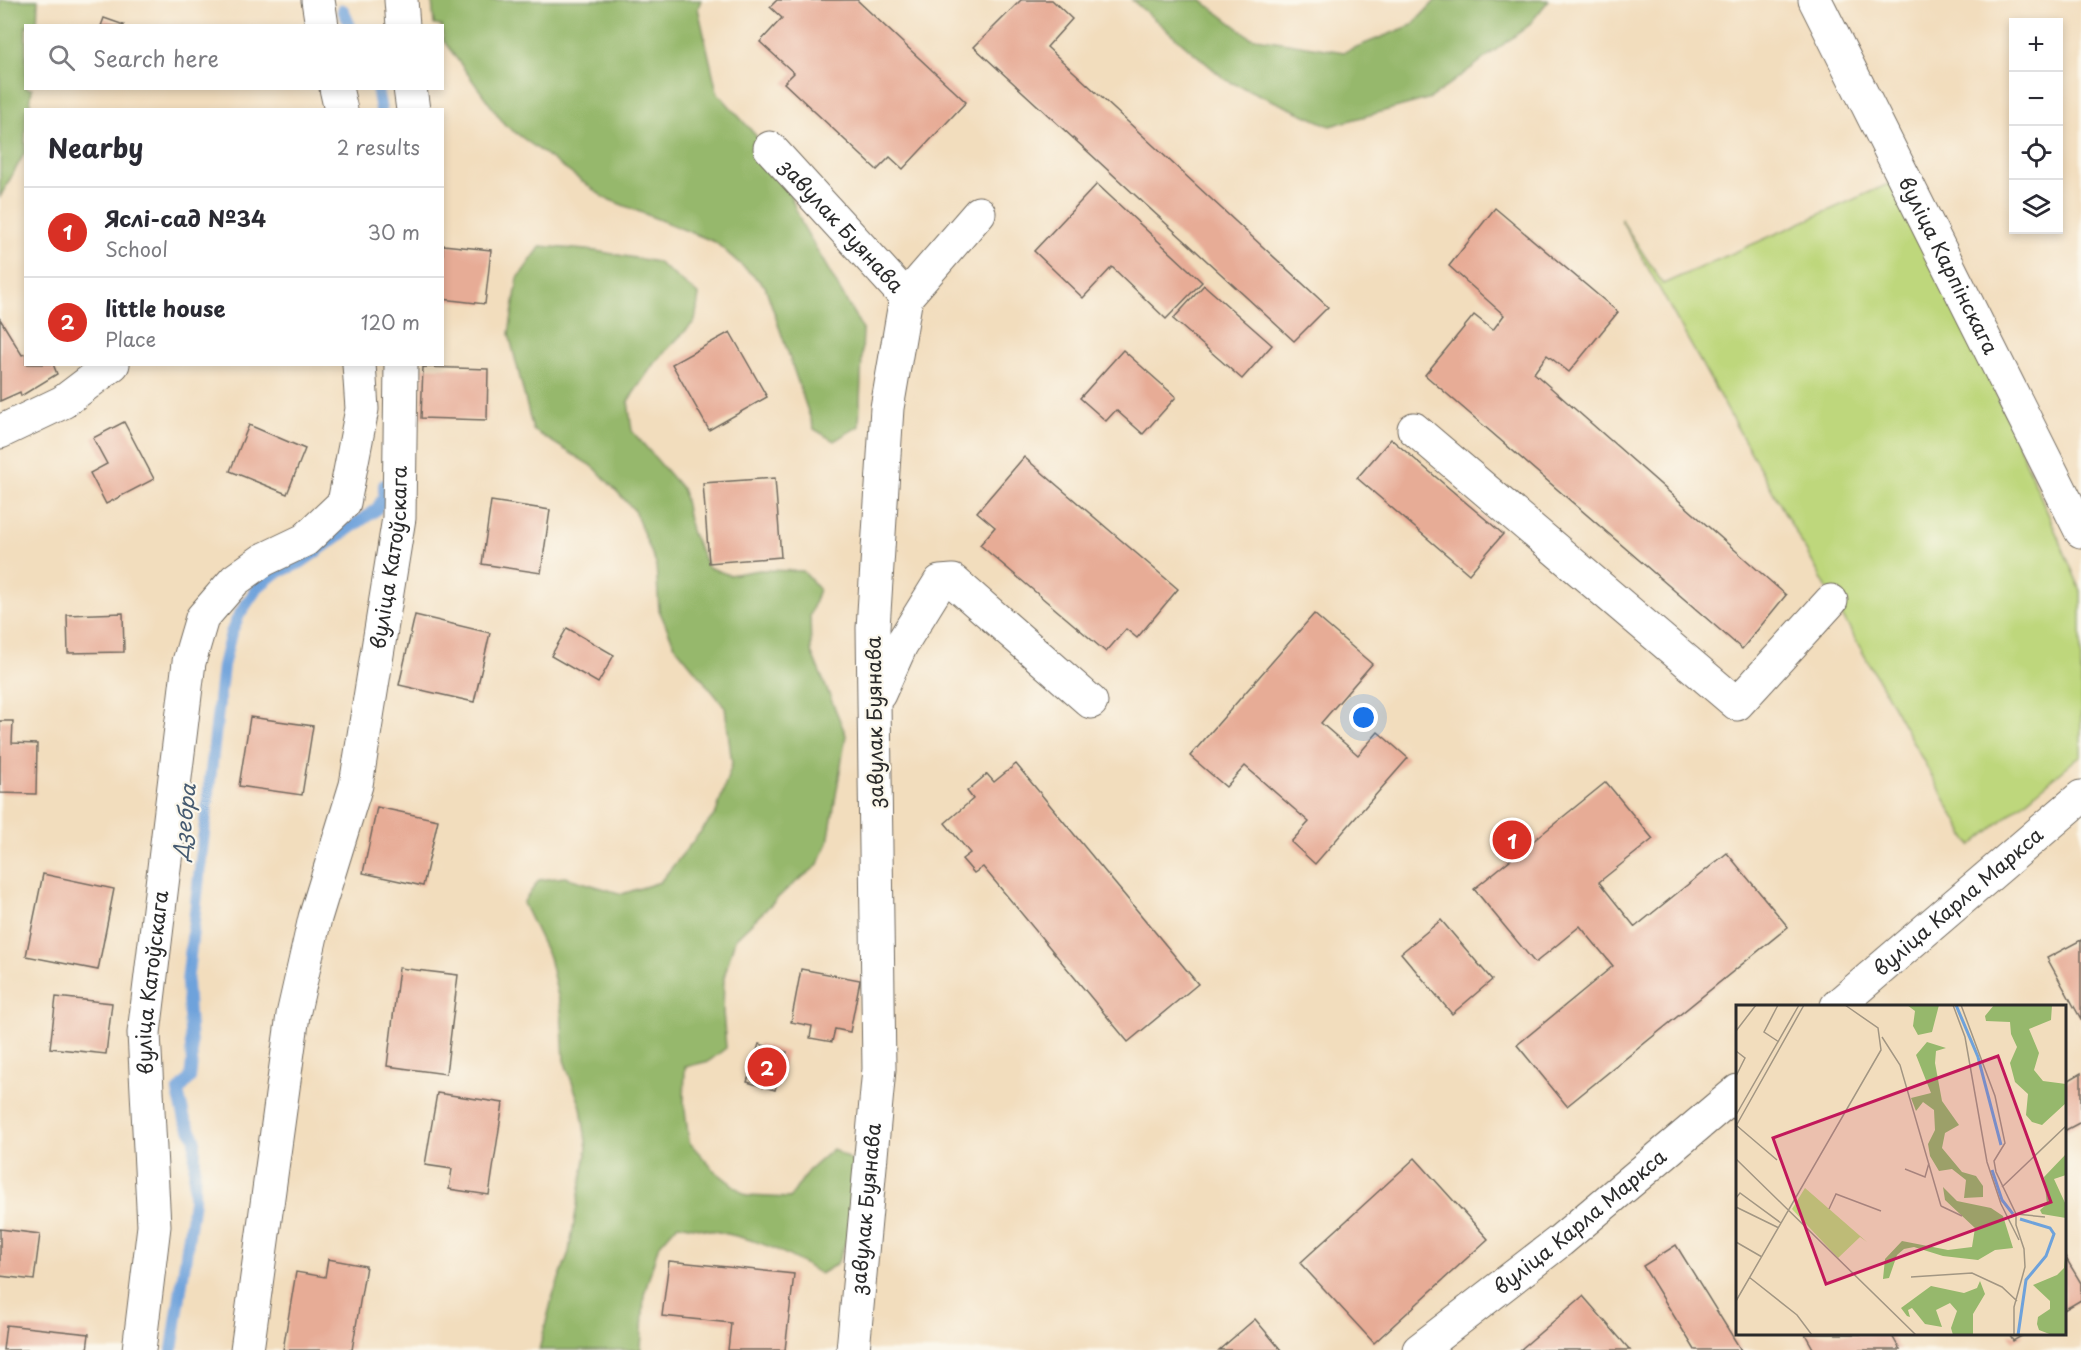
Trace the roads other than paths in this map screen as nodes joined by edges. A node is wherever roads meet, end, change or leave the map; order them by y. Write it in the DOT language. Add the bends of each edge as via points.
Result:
graph roads {
  1 [pos="401,0"];
  2 [pos="1815,0"];
  3 [pos="403,24"];
  4 [pos="336,90"];
  5 [pos="410,90"];
  6 [pos="340,108"];
  7 [pos="412,108"];
  8 [pos="770,148"];
  9 [pos="979,213"];
  10 [pos="906,297"];
  11 [pos="110,366"];
  12 [pos="359,366"];
  13 [pos="401,366"];
  14 [pos="1414,429"];
  15 [pos="0,432"];
  16 [pos="2081,531"];
  17 [pos="1831,601"];
  18 [pos="1091,702"];
  19 [pos="874,704"];
  20 [pos="2081,797"];
  21 [pos="1838,1005"];
  22 [pos="1736,1092"];
  23 [pos="139,1350"];
  24 [pos="247,1350"];
  25 [pos="853,1350"];
  26 [pos="1419,1350"];
  1 -- 3 [label="street"];
  2 -- 16 [label="street, вуліца Карпінскага"];
  4 -- 6 [label="street"];
  5 -- 7 [label="street"];
  8 -- 10 [label="street, завулак Буянава"];
  9 -- 10 [label="street"];
  10 -- 19 [label="street, завулак Буянава" via="887,408 873,628"];
  11 -- 15 [label="street" via="63,402"];
  12 -- 23 [label="street, вуліца Катоўскага" via="362,409 344,503 305,540 263,560 235,580 202,618 189,662 144,1033 154,1226"];
  13 -- 24 [label="street, вуліца Катоўскага" via="399,518 356,785 315,918 293,1015"];
  14 -- 17 [label="street" via="1737,704"];
  18 -- 19 [label="street" via="953,581 940,582 911,627"];
  19 -- 25 [label="street, завулак Буянава" via="879,1069"];
  20 -- 21 [label="street, вуліца Карла Маркса"];
  22 -- 26 [label="street, вуліца Карла Маркса" via="1560,1241"];
}
